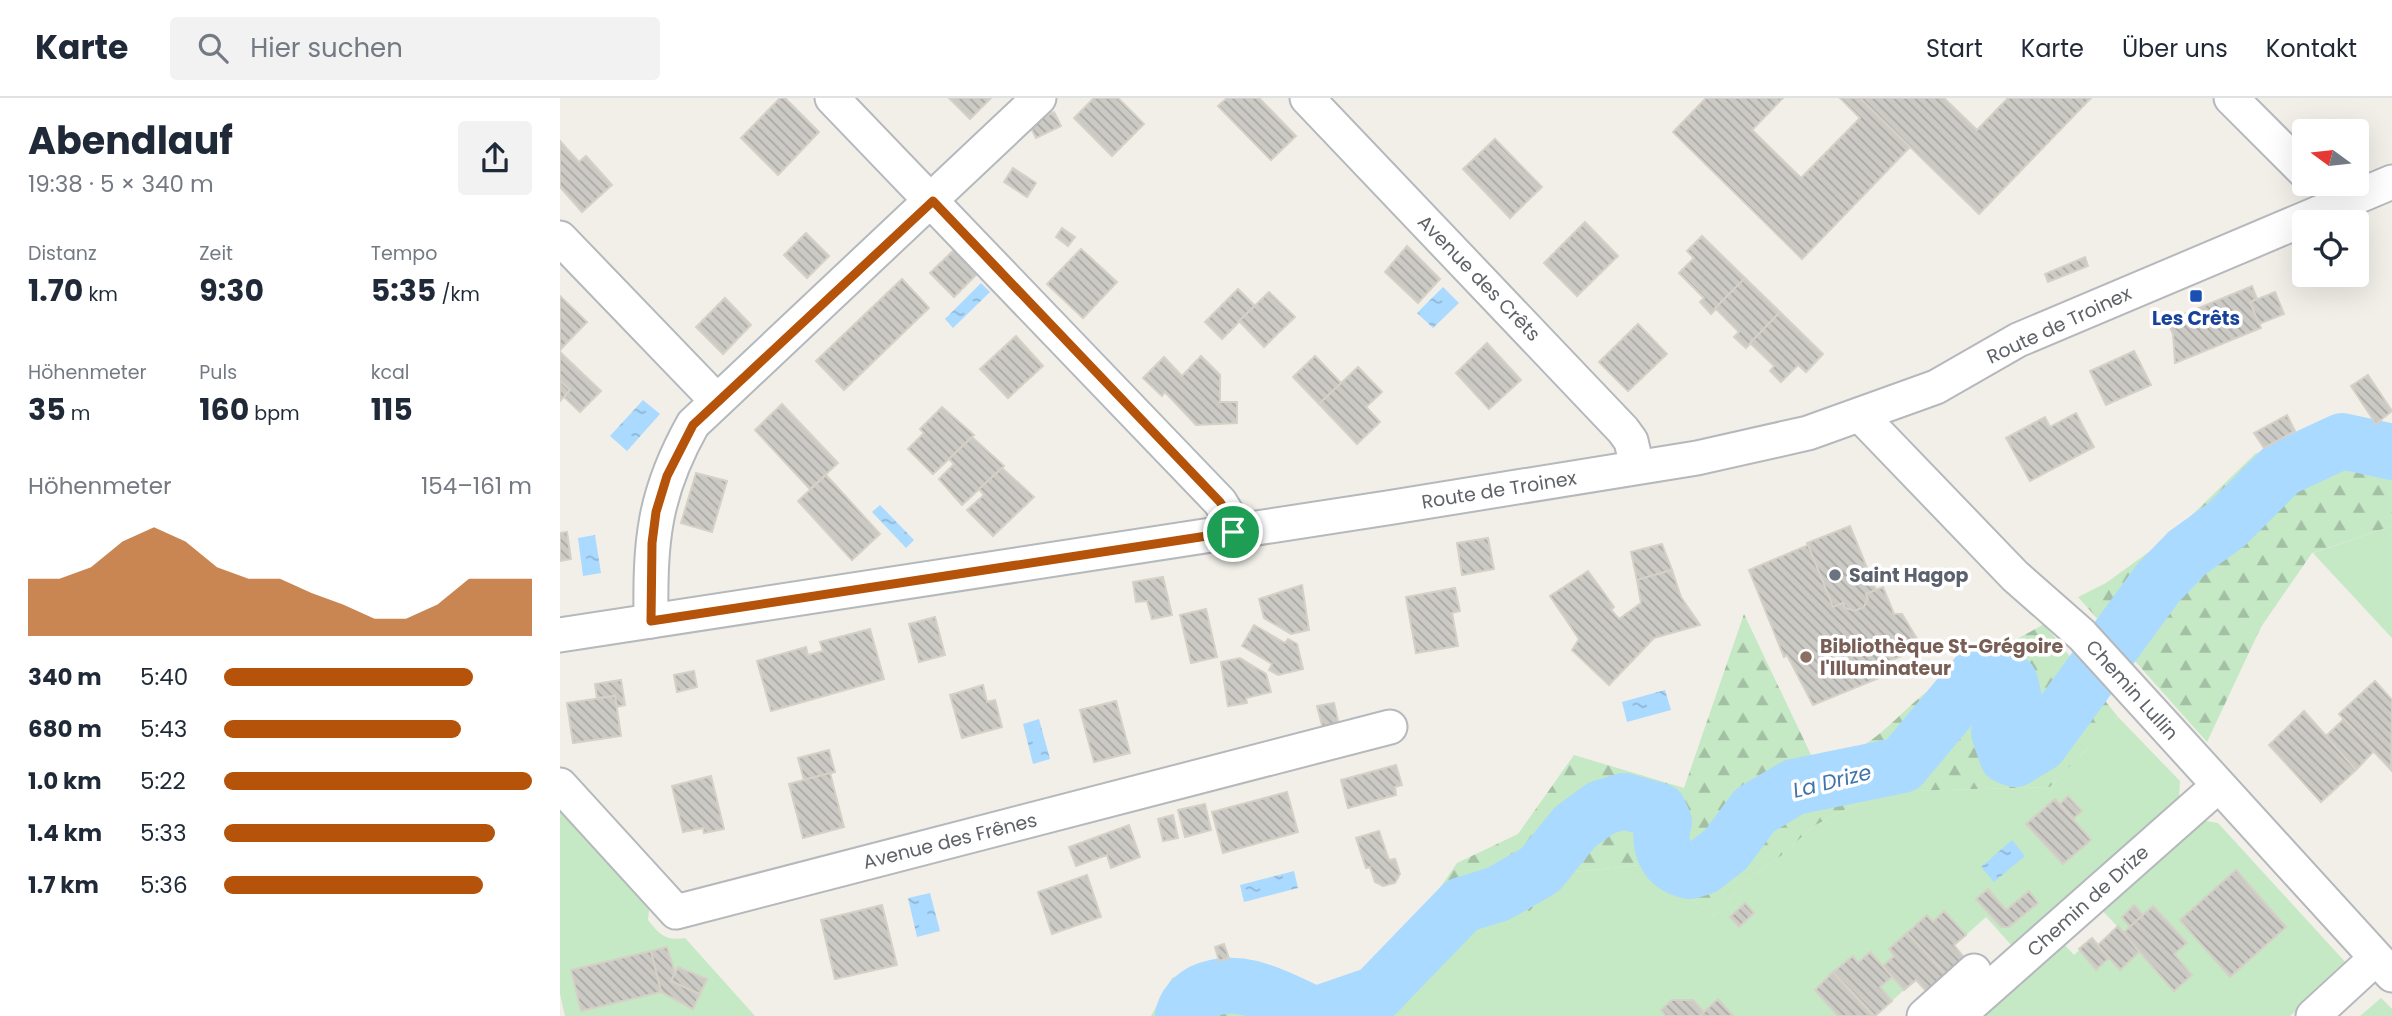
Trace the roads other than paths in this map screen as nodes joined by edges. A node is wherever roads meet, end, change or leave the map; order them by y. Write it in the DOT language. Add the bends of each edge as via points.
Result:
graph roads {
  1 [pos="832,98"];
  2 [pos="1039,98"];
  3 [pos="1307,98"];
  4 [pos="2231,98"];
  5 [pos="2292,159"];
  6 [pos="2392,182"];
  7 [pos="2370,186"];
  8 [pos="2323,196"];
  9 [pos="933,201"];
  10 [pos="560,238"];
  11 [pos="717,401"];
  12 [pos="1861,416"];
  13 [pos="1637,467"];
  14 [pos="1233,532"];
  15 [pos="651,621"];
  16 [pos="560,635"];
  17 [pos="1390,727"];
  18 [pos="560,785"];
  19 [pos="2218,786"];
  20 [pos="1997,951"];
  21 [pos="2384,967"];
  22 [pos="1924,1016"];
  23 [pos="1958,1016"];
  24 [pos="2313,1016"];
  1 -- 9 [label="street"];
  2 -- 9 [label="street"];
  3 -- 13 [label="street, Avenue des Crêts" via="1623,430 1631,441"];
  4 -- 5 [label="street"];
  6 -- 7 [label="street, Route de Troinex"];
  8 -- 12 [label="street, Route de Troinex" via="2018,340 1936,387"];
  9 -- 11 [label="street"];
  9 -- 14 [label="street" via="1220,502"];
  10 -- 11 [label="street"];
  11 -- 15 [label="street" via="693,425 677,454 656,512"];
  12 -- 13 [label="street, Route de Troinex" via="1764,444"];
  12 -- 19 [label="street, Chemin Lullin" via="2015,576 2082,635"];
  13 -- 14 [label="street, Route de Troinex"];
  14 -- 15 [label="street, Route de Troinex"];
  15 -- 16 [label="street, Route de Troinex"];
  17 -- 18 [label="street, Avenue des Frênes" via="676,912"];
  19 -- 21 [label="street, Chemin Lullin"];
  19 -- 23 [label="street, Chemin de Drize"];
  20 -- 22 [label="street"];
  21 -- 24 [label="street"];
}
